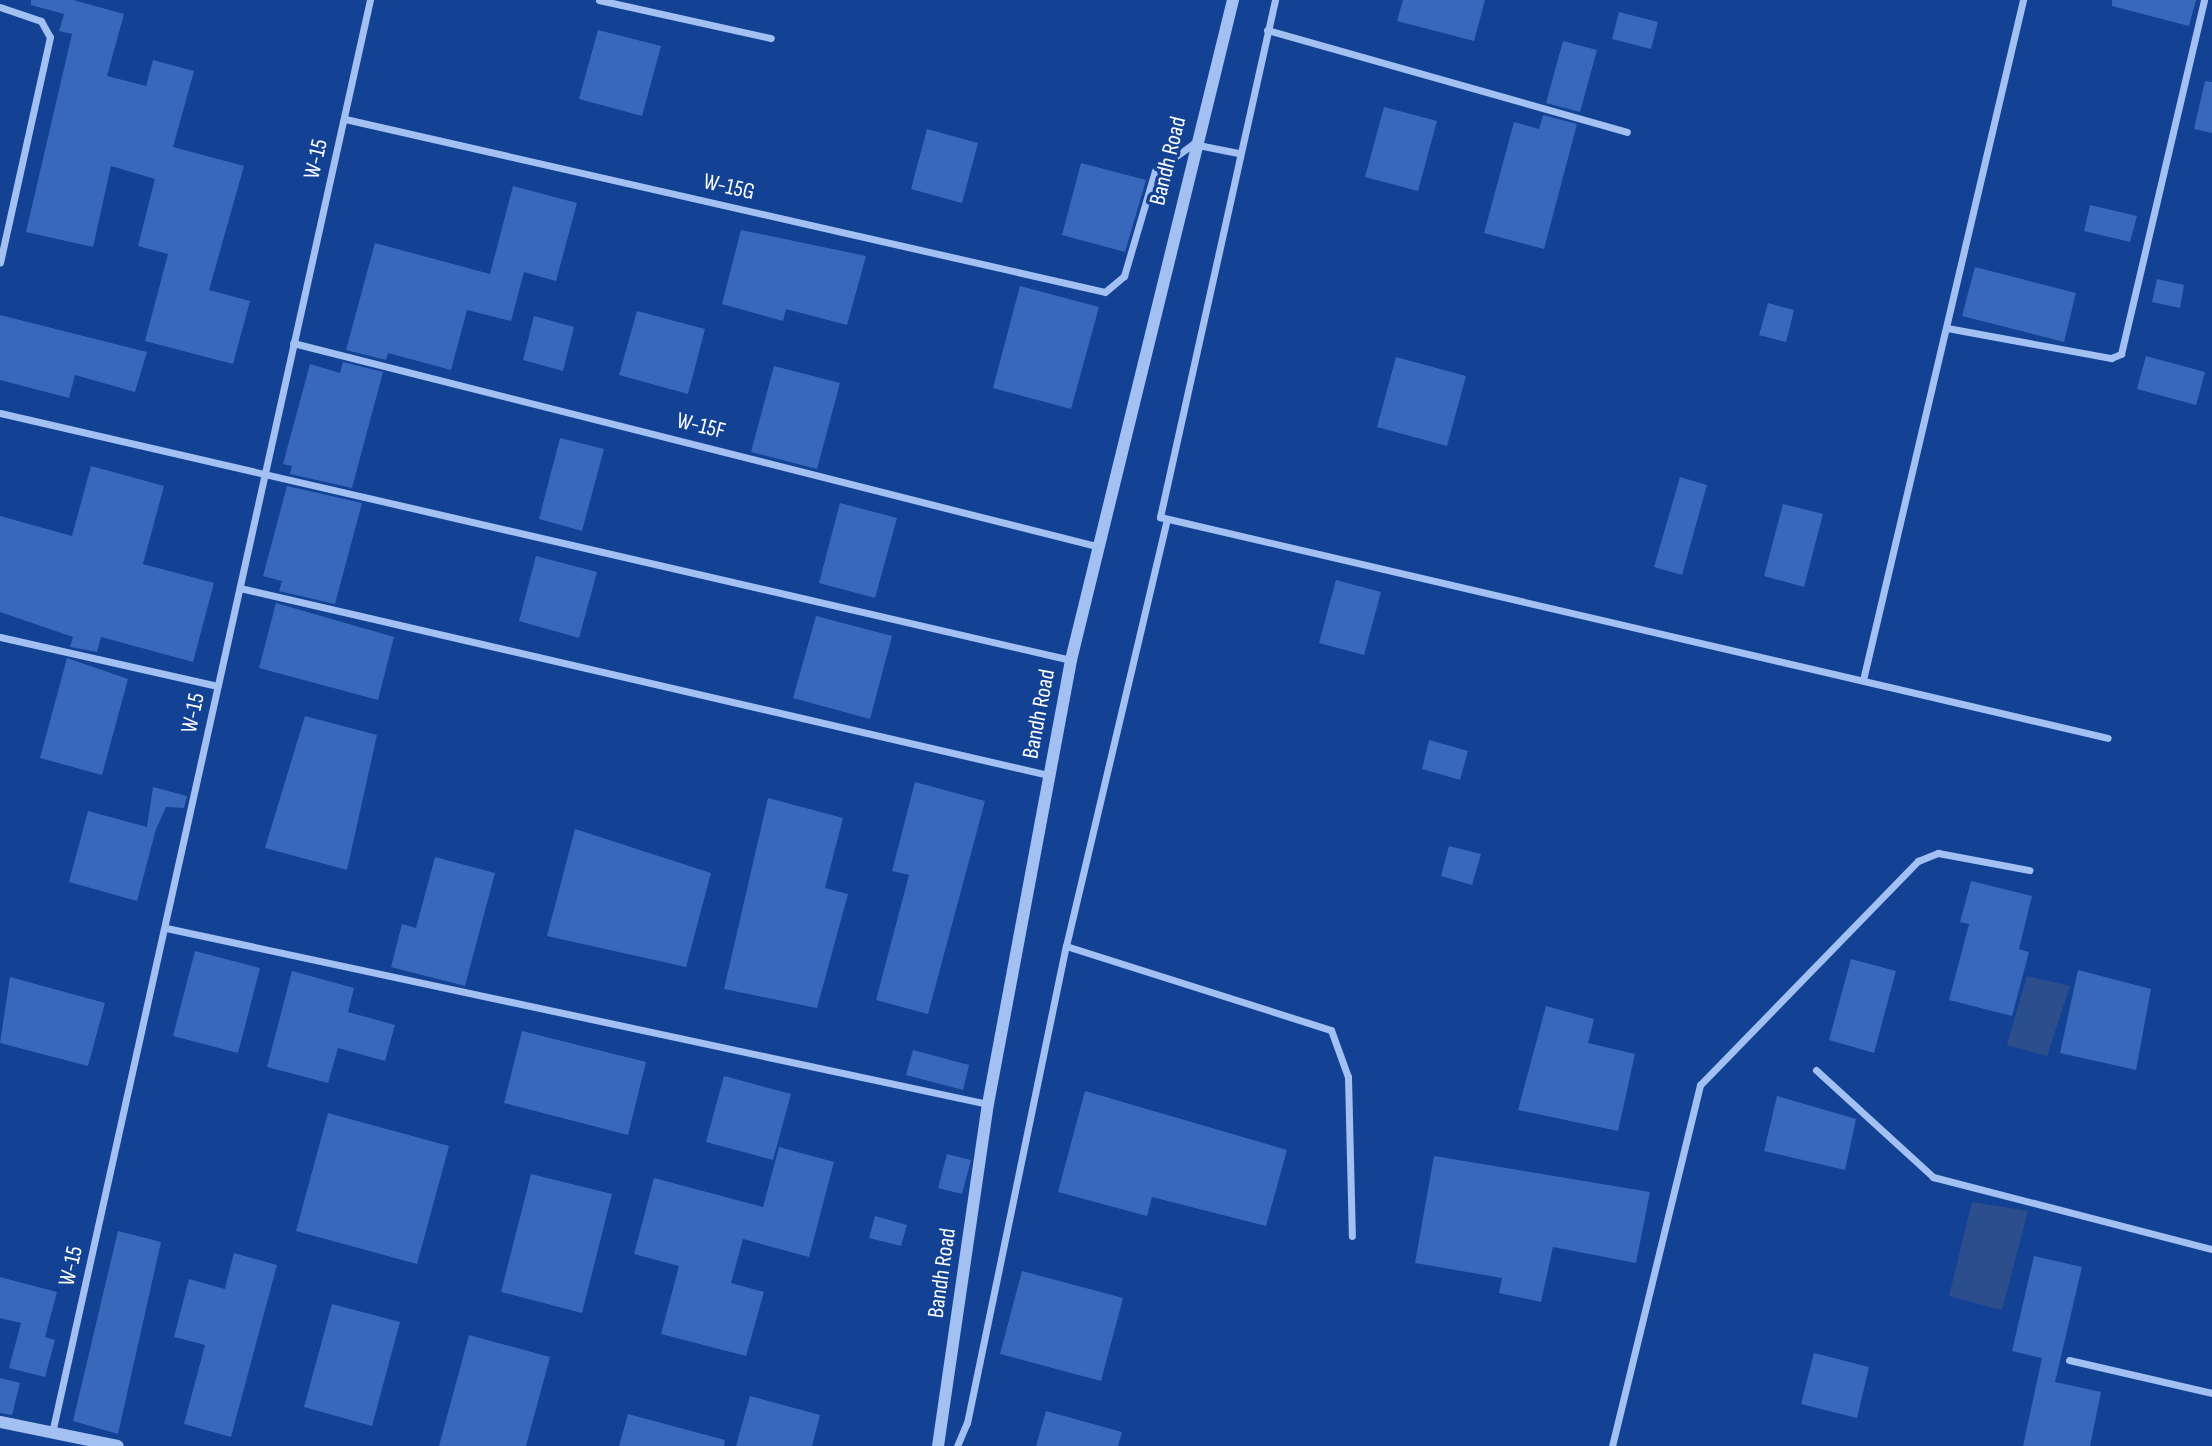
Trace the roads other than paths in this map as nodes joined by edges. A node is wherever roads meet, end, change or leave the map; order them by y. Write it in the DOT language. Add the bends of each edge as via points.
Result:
graph roads {
  1 [pos="370,0"];
  2 [pos="599,0"];
  3 [pos="1233,0"];
  4 [pos="1275,0"];
  5 [pos="2023,0"];
  6 [pos="2204,0"];
  7 [pos="0,7"];
  8 [pos="1267,30"];
  9 [pos="771,38"];
  10 [pos="345,120"];
  11 [pos="1627,132"];
  12 [pos="1193,144"];
  13 [pos="1238,153"];
  14 [pos="0,263"];
  15 [pos="1947,328"];
  16 [pos="293,343"];
  17 [pos="0,413"];
  18 [pos="266,472"];
  19 [pos="1166,522"];
  20 [pos="1100,547"];
  21 [pos="240,588"];
  22 [pos="0,637"];
  23 [pos="1071,660"];
  24 [pos="1863,680"];
  25 [pos="218,686"];
  26 [pos="2108,738"];
  27 [pos="1048,775"];
  28 [pos="2029,870"];
  29 [pos="166,928"];
  30 [pos="1066,946"];
  31 [pos="1816,1070"];
  32 [pos="988,1104"];
  33 [pos="1352,1237"];
  34 [pos="2212,1250"];
  35 [pos="2069,1360"];
  36 [pos="2212,1393"];
  37 [pos="0,1422"];
  38 [pos="52,1433"];
  39 [pos="118,1446"];
  40 [pos="938,1446"];
  41 [pos="957,1446"];
  42 [pos="1612,1446"];
  1 -- 10 [label="street, W-15"];
  2 -- 9 [label="street"];
  3 -- 12 [label="street, Bandh Road"];
  4 -- 8 [label="street"];
  5 -- 15 [label="street"];
  6 -- 15 [label="street" via="2121,354 2111,358"];
  7 -- 14 [label="street" via="41,21 50,37"];
  8 -- 11 [label="street"];
  8 -- 13 [label="street"];
  10 -- 12 [label="street, W-15G" via="1105,292 1124,276 1154,170"];
  10 -- 16 [label="street, W-15"];
  12 -- 13 [label="street"];
  12 -- 20 [label="street, Bandh Road"];
  13 -- 19 [label="street" via="1159,502"];
  15 -- 24 [label="street"];
  16 -- 18 [label="street, W-15"];
  16 -- 20 [label="street, W-15F"];
  17 -- 18 [label="street"];
  18 -- 21 [label="street, W-15"];
  18 -- 23 [label="street"];
  19 -- 24 [label="street"];
  19 -- 30 [label="street"];
  20 -- 23 [label="street, Bandh Road"];
  21 -- 25 [label="street, W-15"];
  21 -- 27 [label="street"];
  22 -- 25 [label="street"];
  23 -- 27 [label="street, Bandh Road"];
  24 -- 26 [label="street"];
  25 -- 29 [label="street, W-15"];
  27 -- 32 [label="street, Bandh Road"];
  28 -- 42 [label="street" via="1938,853 1918,861 1700,1085"];
  29 -- 32 [label="street"];
  29 -- 38 [label="street, W-15"];
  30 -- 33 [label="street" via="1331,1030 1348,1077"];
  30 -- 41 [label="street" via="970,1409"];
  31 -- 34 [label="street" via="1933,1177"];
  32 -- 40 [label="street, Bandh Road"];
  35 -- 36 [label="street"];
  37 -- 38 [label="street"];
  38 -- 39 [label="street"];
}
